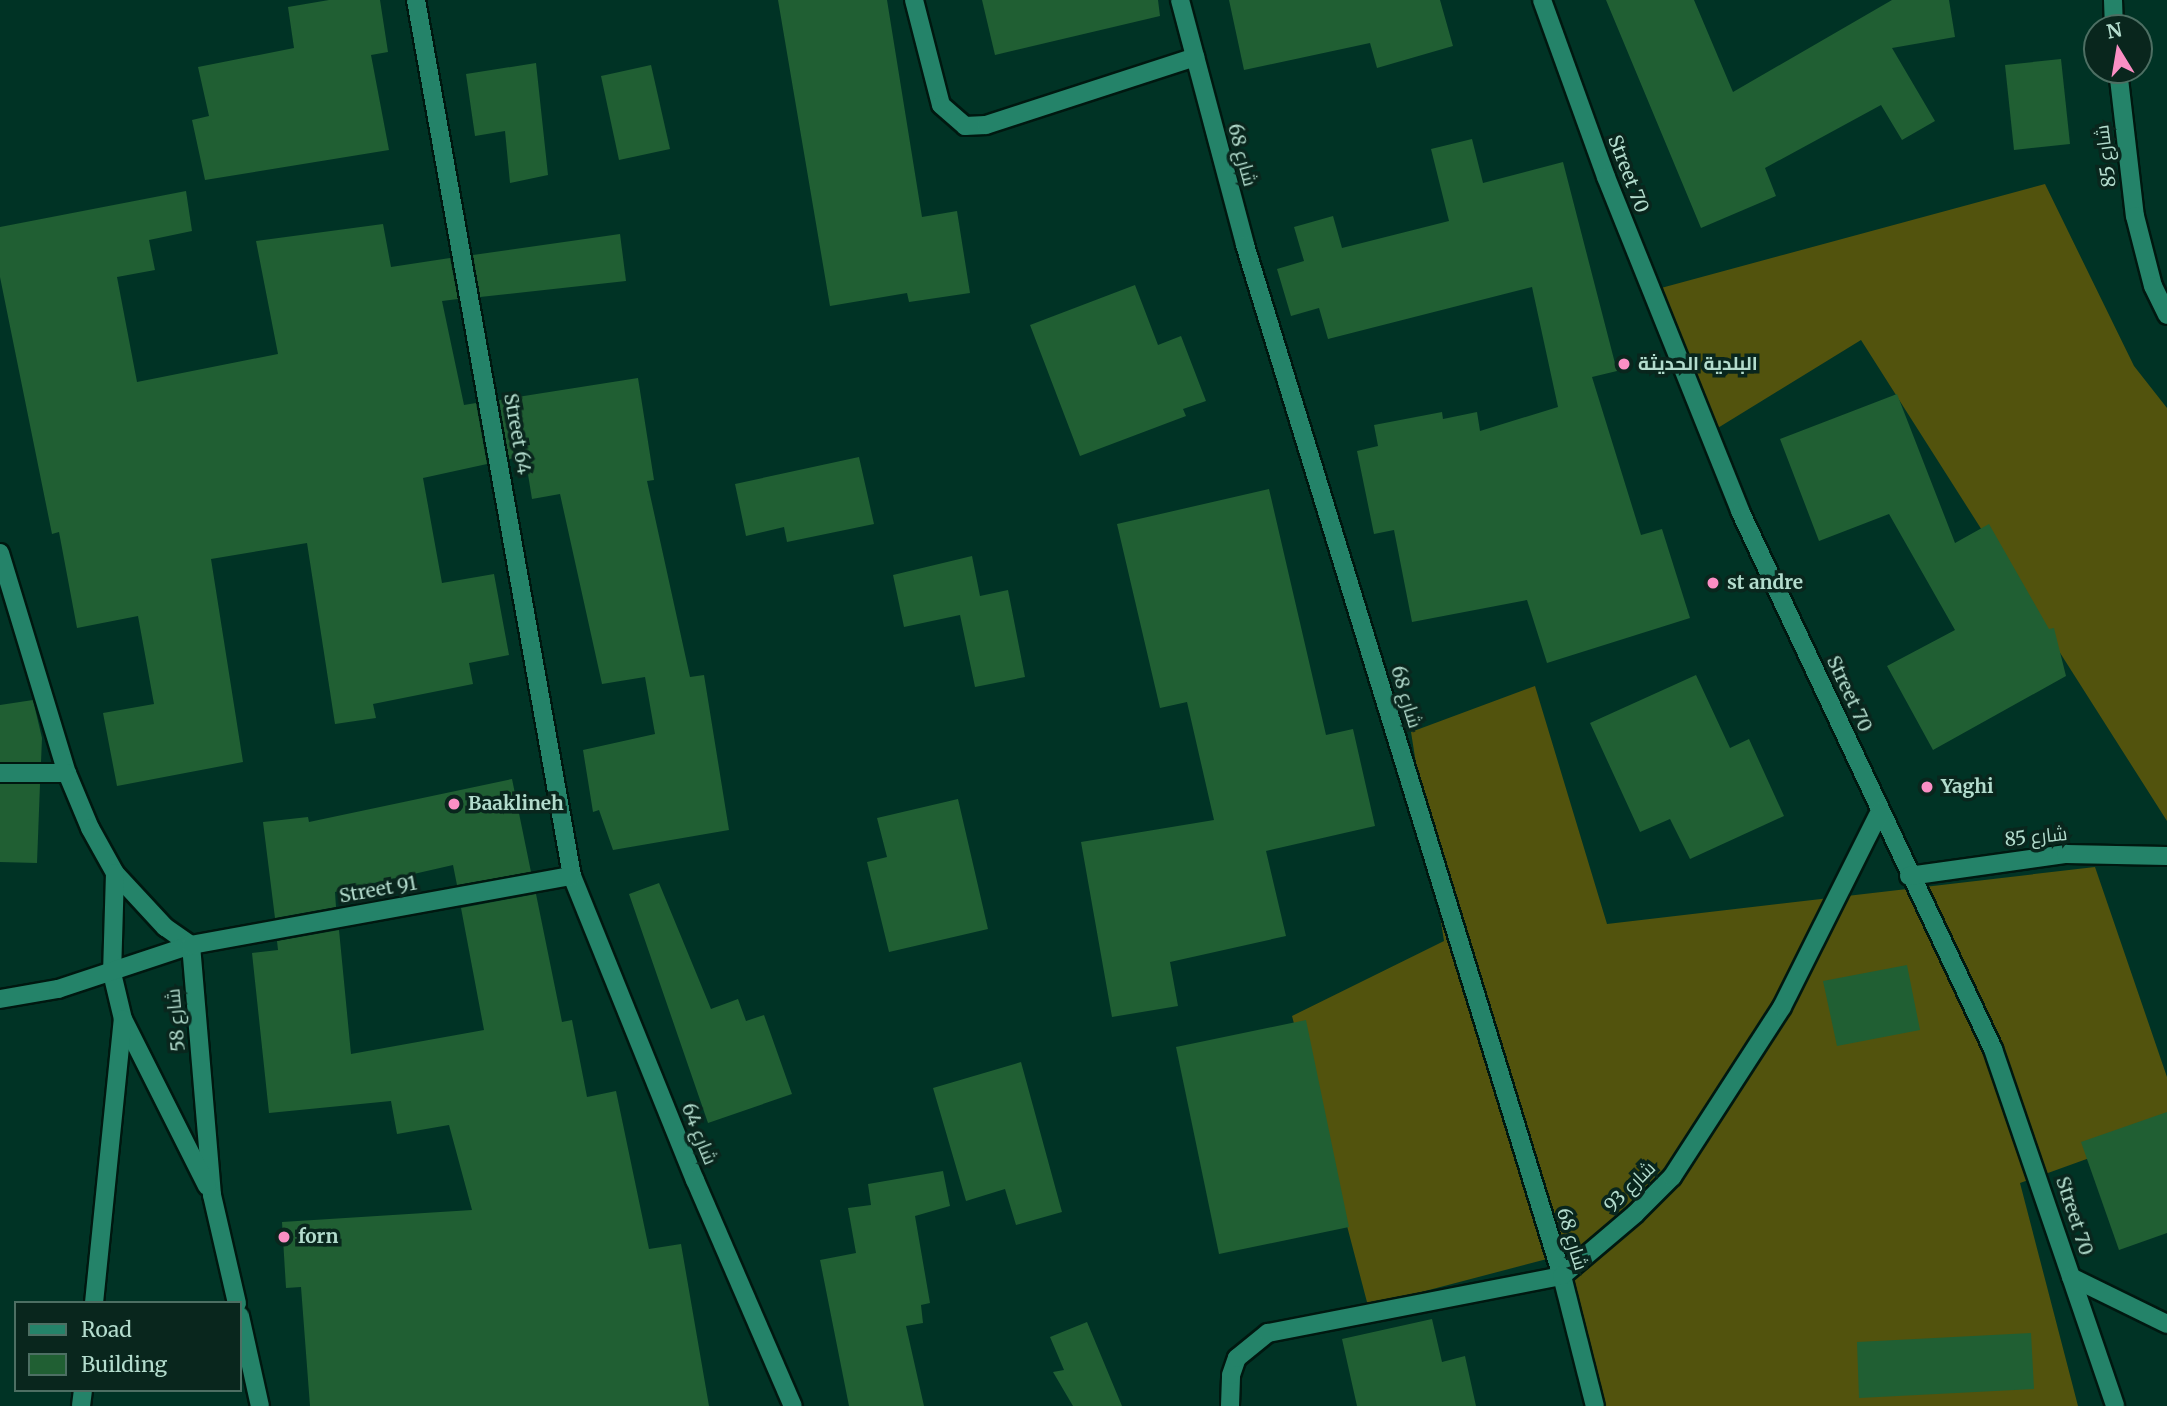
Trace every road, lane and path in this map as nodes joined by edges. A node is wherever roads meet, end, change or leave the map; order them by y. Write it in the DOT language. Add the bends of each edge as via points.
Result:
graph roads {
  1 [pos="416,0"];
  2 [pos="914,0"];
  3 [pos="1180,0"];
  4 [pos="1542,0"];
  5 [pos="1195,57"];
  6 [pos="2120,84"];
  7 [pos="2167,315"];
  8 [pos="0,553"];
  9 [pos="67,773"];
  10 [pos="0,774"];
  11 [pos="1880,811"];
  12 [pos="2167,856"];
  13 [pos="115,873"];
  14 [pos="572,876"];
  15 [pos="1909,876"];
  16 [pos="191,945"];
  17 [pos="112,973"];
  18 [pos="0,999"];
  19 [pos="123,1019"];
  20 [pos="212,1195"];
  21 [pos="1562,1276"];
  22 [pos="2071,1277"];
  23 [pos="93,1301"];
  24 [pos="237,1301"];
  25 [pos="2167,1324"];
  26 [pos="242,1325"];
  27 [pos="260,1406"];
  28 [pos="793,1406"];
  29 [pos="1230,1406"];
  30 [pos="1595,1406"];
  31 [pos="2115,1406"];
  1 -- 14 [label="street, Street 64"];
  2 -- 5 [label="street" via="941,105 965,126 986,125"];
  3 -- 5 [label="street, شارع 68"];
  4 -- 11 [label="street, Street 70" via="1606,177 1740,512"];
  5 -- 21 [label="street, شارع 68" via="1245,245"];
  6 -- 7 [label="street, شارع 85" via="2135,216 2153,286"];
  8 -- 9 [label="street, شارع 58"];
  9 -- 10 [label="street"];
  9 -- 13 [label="street, شارع 58"];
  11 -- 15 [label="street, Street 70"];
  11 -- 21 [label="street, شارع 93" via="1782,1007 1721,1106 1672,1177"];
  12 -- 15 [label="street, شارع 85" via="2066,854"];
  13 -- 16 [label="street, شارع 58" via="165,927"];
  13 -- 17 [label="street, شارع 58"];
  14 -- 16 [label="street, Street 91"];
  14 -- 28 [label="street, شارع 64"];
  15 -- 22 [label="street, Street 70" via="1993,1049"];
  16 -- 17 [label="street, Street 91"];
  16 -- 20 [label="street, شارع 58"];
  17 -- 18 [label="street, Street 91"];
  17 -- 19 [label="street, شارع 58"];
  19 -- 20 [label="street, شارع 58"];
  19 -- 23 [label="street"];
  20 -- 24 [label="street, شارع 58"];
  21 -- 29 [label="street" via="1268,1333 1237,1359 1231,1375"];
  21 -- 30 [label="street, شارع 68"];
  22 -- 25 [label="street"];
  22 -- 31 [label="street, Street 70"];
  26 -- 27 [label="street"];
}
